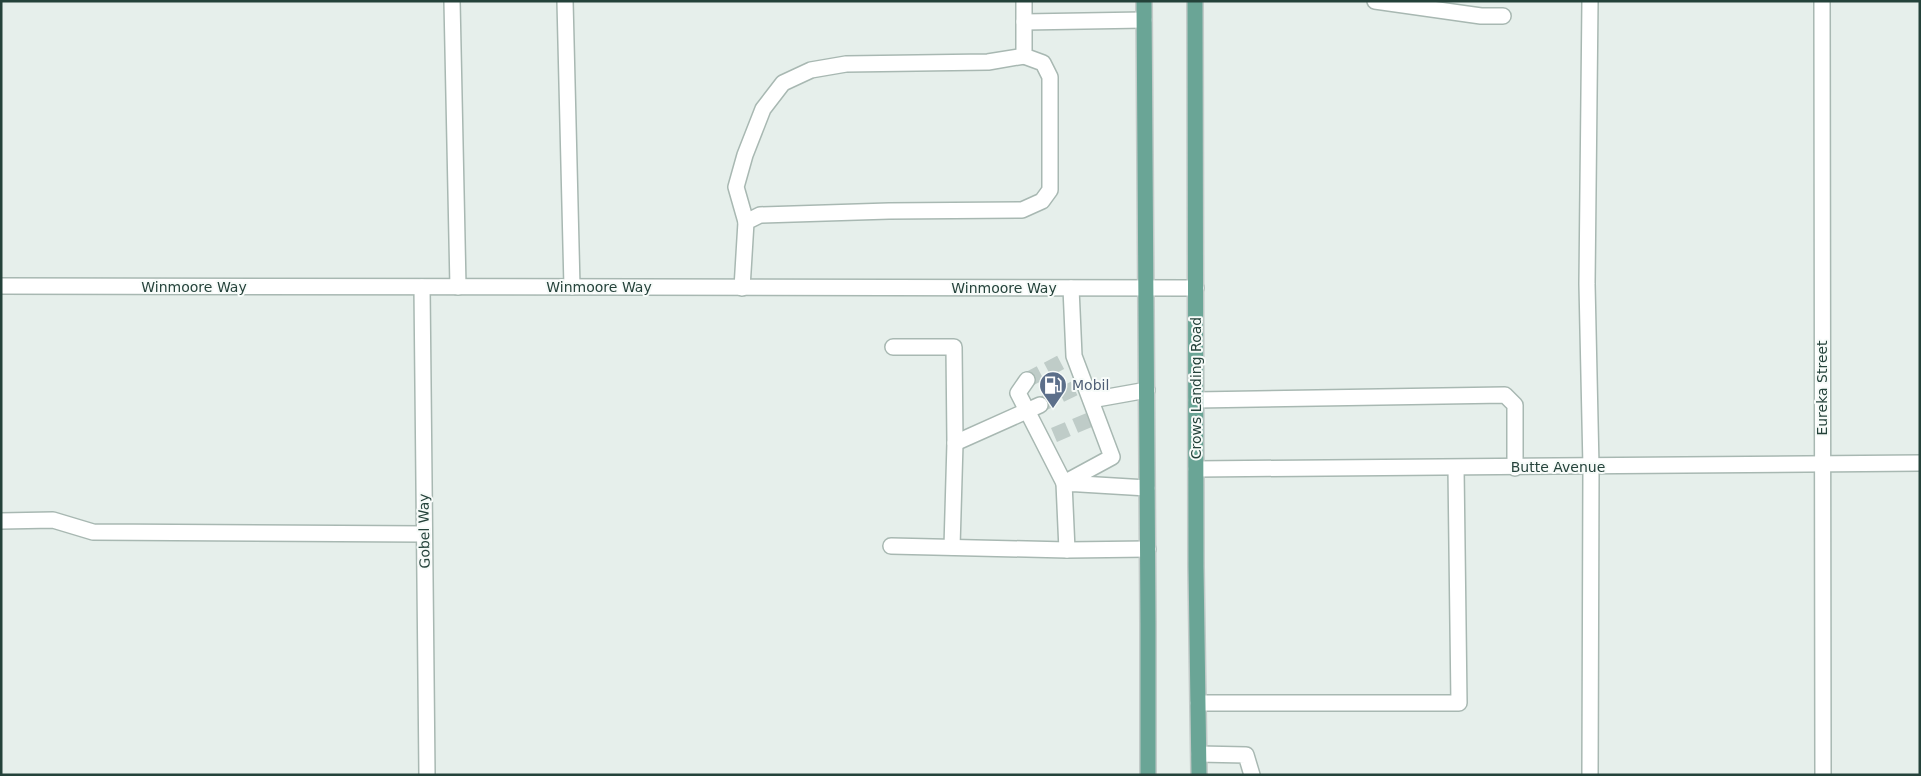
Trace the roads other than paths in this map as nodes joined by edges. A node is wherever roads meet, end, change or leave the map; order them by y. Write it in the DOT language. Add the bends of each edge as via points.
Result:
graph roads {
  1 [pos="452,1"];
  2 [pos="565,1"];
  3 [pos="1024,1"];
  4 [pos="1144,1"];
  5 [pos="1196,1"];
  6 [pos="1375,1"];
  7 [pos="1590,1"];
  8 [pos="1822,1"];
  9 [pos="1503,16"];
  10 [pos="1144,20"];
  11 [pos="1024,22"];
  12 [pos="1024,56"];
  13 [pos="746,222"];
  14 [pos="1,286"];
  15 [pos="422,287"];
  16 [pos="458,287"];
  17 [pos="572,287"];
  18 [pos="742,288"];
  19 [pos="1072,288"];
  20 [pos="1196,288"];
  21 [pos="1146,289"];
  22 [pos="893,347"];
  23 [pos="1027,380"];
  24 [pos="1146,390"];
  25 [pos="1090,400"];
  26 [pos="1196,400"];
  27 [pos="1034,408"];
  28 [pos="955,443"];
  29 [pos="1920,464"];
  30 [pos="1822,465"];
  31 [pos="1591,467"];
  32 [pos="1456,468"];
  33 [pos="1515,468"];
  34 [pos="1196,469"];
  35 [pos="1064,484"];
  36 [pos="1147,488"];
  37 [pos="1,521"];
  38 [pos="424,534"];
  39 [pos="891,546"];
  40 [pos="952,547"];
  41 [pos="1148,549"];
  42 [pos="1067,550"];
  43 [pos="1198,703"];
  44 [pos="1199,754"];
  45 [pos="1151,772"];
  46 [pos="427,775"];
  47 [pos="1200,775"];
  48 [pos="1252,775"];
  49 [pos="1590,775"];
  50 [pos="1823,775"];
  1 -- 16 [label="street"];
  2 -- 17 [label="street"];
  3 -- 11 [label="street"];
  4 -- 10 [label="main road"];
  5 -- 20 [label="main road, Crows Landing Road"];
  6 -- 9 [label="street" via="1481,16"];
  7 -- 31 [label="street" via="1588,284"];
  8 -- 30 [label="street, Eureka Street"];
  10 -- 11 [label="street"];
  10 -- 21 [label="main road"];
  11 -- 12 [label="street"];
  12 -- 13 [label="street" via="988,62 846,64 810,70 783,83 763,108 736,187"];
  12 -- 13 [label="street" via="1044,64 1050,77 1050,190 1042,201 1022,210 760,215"];
  13 -- 18 [label="street"];
  14 -- 15 [label="street, Winmoore Way"];
  15 -- 16 [label="street, Winmoore Way"];
  15 -- 38 [label="street, Gobel Way"];
  16 -- 17 [label="street, Winmoore Way"];
  17 -- 18 [label="street, Winmoore Way"];
  18 -- 19 [label="street, Winmoore Way"];
  19 -- 21 [label="street, Winmoore Way"];
  19 -- 25 [label="street" via="1068,359"];
  20 -- 21 [label="street, Winmoore Way"];
  20 -- 26 [label="main road, Crows Landing Road"];
  21 -- 24 [label="main road"];
  22 -- 28 [label="street" via="954,347"];
  23 -- 27 [label="street" via="1018,393"];
  24 -- 25 [label="street"];
  24 -- 36 [label="main road"];
  25 -- 35 [label="street" via="1093,418 1112,457"];
  26 -- 33 [label="street" via="1505,395 1515,405"];
  26 -- 34 [label="main road, Crows Landing Road"];
  27 -- 28 [label="street"];
  27 -- 35 [label="street"];
  28 -- 40 [label="street"];
  29 -- 30 [label="street, Butte Avenue"];
  30 -- 31 [label="street, Butte Avenue"];
  30 -- 50 [label="street, Eureka Street"];
  31 -- 33 [label="street, Butte Avenue"];
  31 -- 49 [label="street"];
  32 -- 33 [label="street, Butte Avenue"];
  32 -- 34 [label="street, Butte Avenue"];
  32 -- 43 [label="street" via="1459,703"];
  34 -- 43 [label="main road, Crows Landing Road"];
  35 -- 36 [label="street"];
  35 -- 42 [label="street"];
  36 -- 41 [label="main road"];
  37 -- 38 [label="street" via="53,520 92,532"];
  38 -- 46 [label="street, Gobel Way"];
  39 -- 40 [label="street"];
  40 -- 42 [label="street"];
  41 -- 42 [label="street"];
  41 -- 45 [label="main road"];
  43 -- 44 [label="main road, Crows Landing Road"];
  44 -- 47 [label="main road, Crows Landing Road"];
  44 -- 48 [label="street" via="1246,755"];
}
